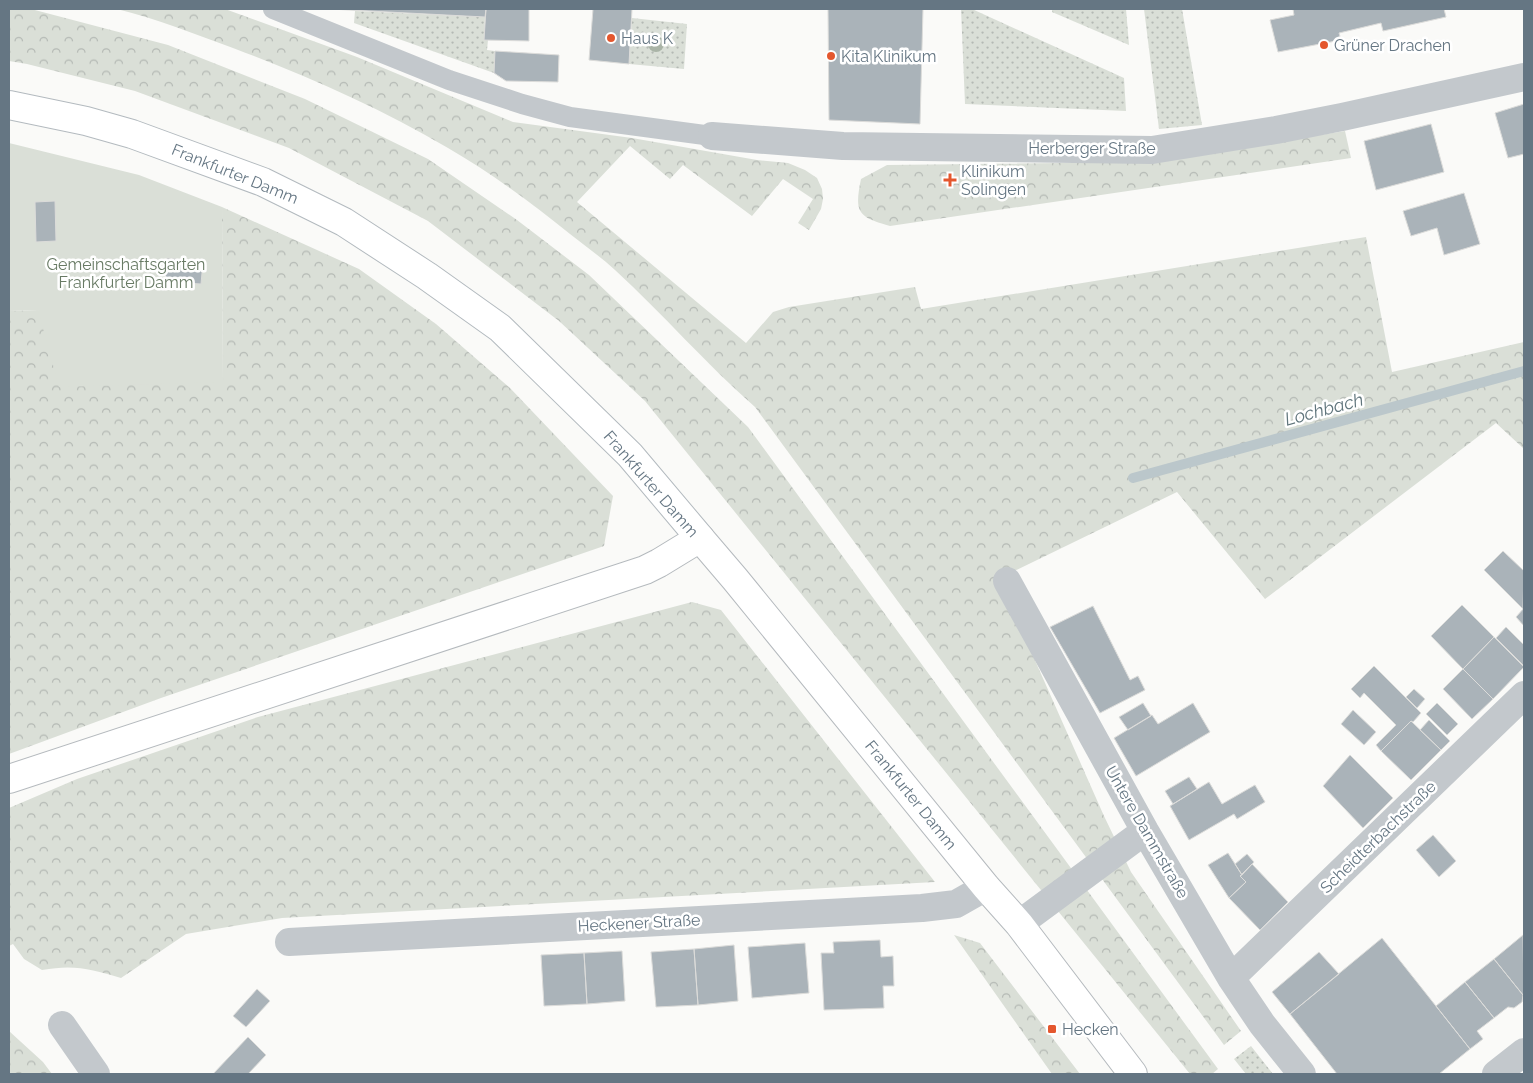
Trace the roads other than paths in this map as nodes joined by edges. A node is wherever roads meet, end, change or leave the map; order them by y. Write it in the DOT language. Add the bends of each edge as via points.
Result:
graph roads {
  1 [pos="273,9"];
  2 [pos="1524,77"];
  3 [pos="9,105"];
  4 [pos="712,136"];
  5 [pos="700,538"];
  6 [pos="1007,581"];
  7 [pos="1524,695"];
  8 [pos="9,779"];
  9 [pos="1145,831"];
  10 [pos="986,887"];
  11 [pos="1019,924"];
  12 [pos="289,942"];
  13 [pos="1231,978"];
  14 [pos="62,1025"];
  15 [pos="1524,1052"];
  16 [pos="96,1074"];
  17 [pos="1133,1074"];
  18 [pos="1302,1074"];
  19 [pos="1496,1074"];
  1 -- 4 [label="lane" via="449,80 522,104 570,117"];
  2 -- 4 [label="street, Herberger Straße" via="1276,130 1152,150 843,146"];
  3 -- 5 [label="main road, Frankfurter Damm" via="132,134 263,182 344,222 500,328 630,455"];
  5 -- 8 [label="main road" via="645,570"];
  5 -- 10 [label="main road, Frankfurter Damm"];
  6 -- 9 [label="street, Untere Dammstraße"];
  7 -- 13 [label="street, Scheidterbachstraße"];
  9 -- 11 [label="street"];
  9 -- 13 [label="street, Untere Dammstraße"];
  10 -- 11 [label="main road, Frankfurter Damm"];
  10 -- 12 [label="street, Heckener Straße" via="956,904 922,908"];
  11 -- 17 [label="main road, Frankfurter Damm"];
  13 -- 18 [label="street, Untere Dammstraße"];
  14 -- 16 [label="street"];
  15 -- 19 [label="street"];
}
